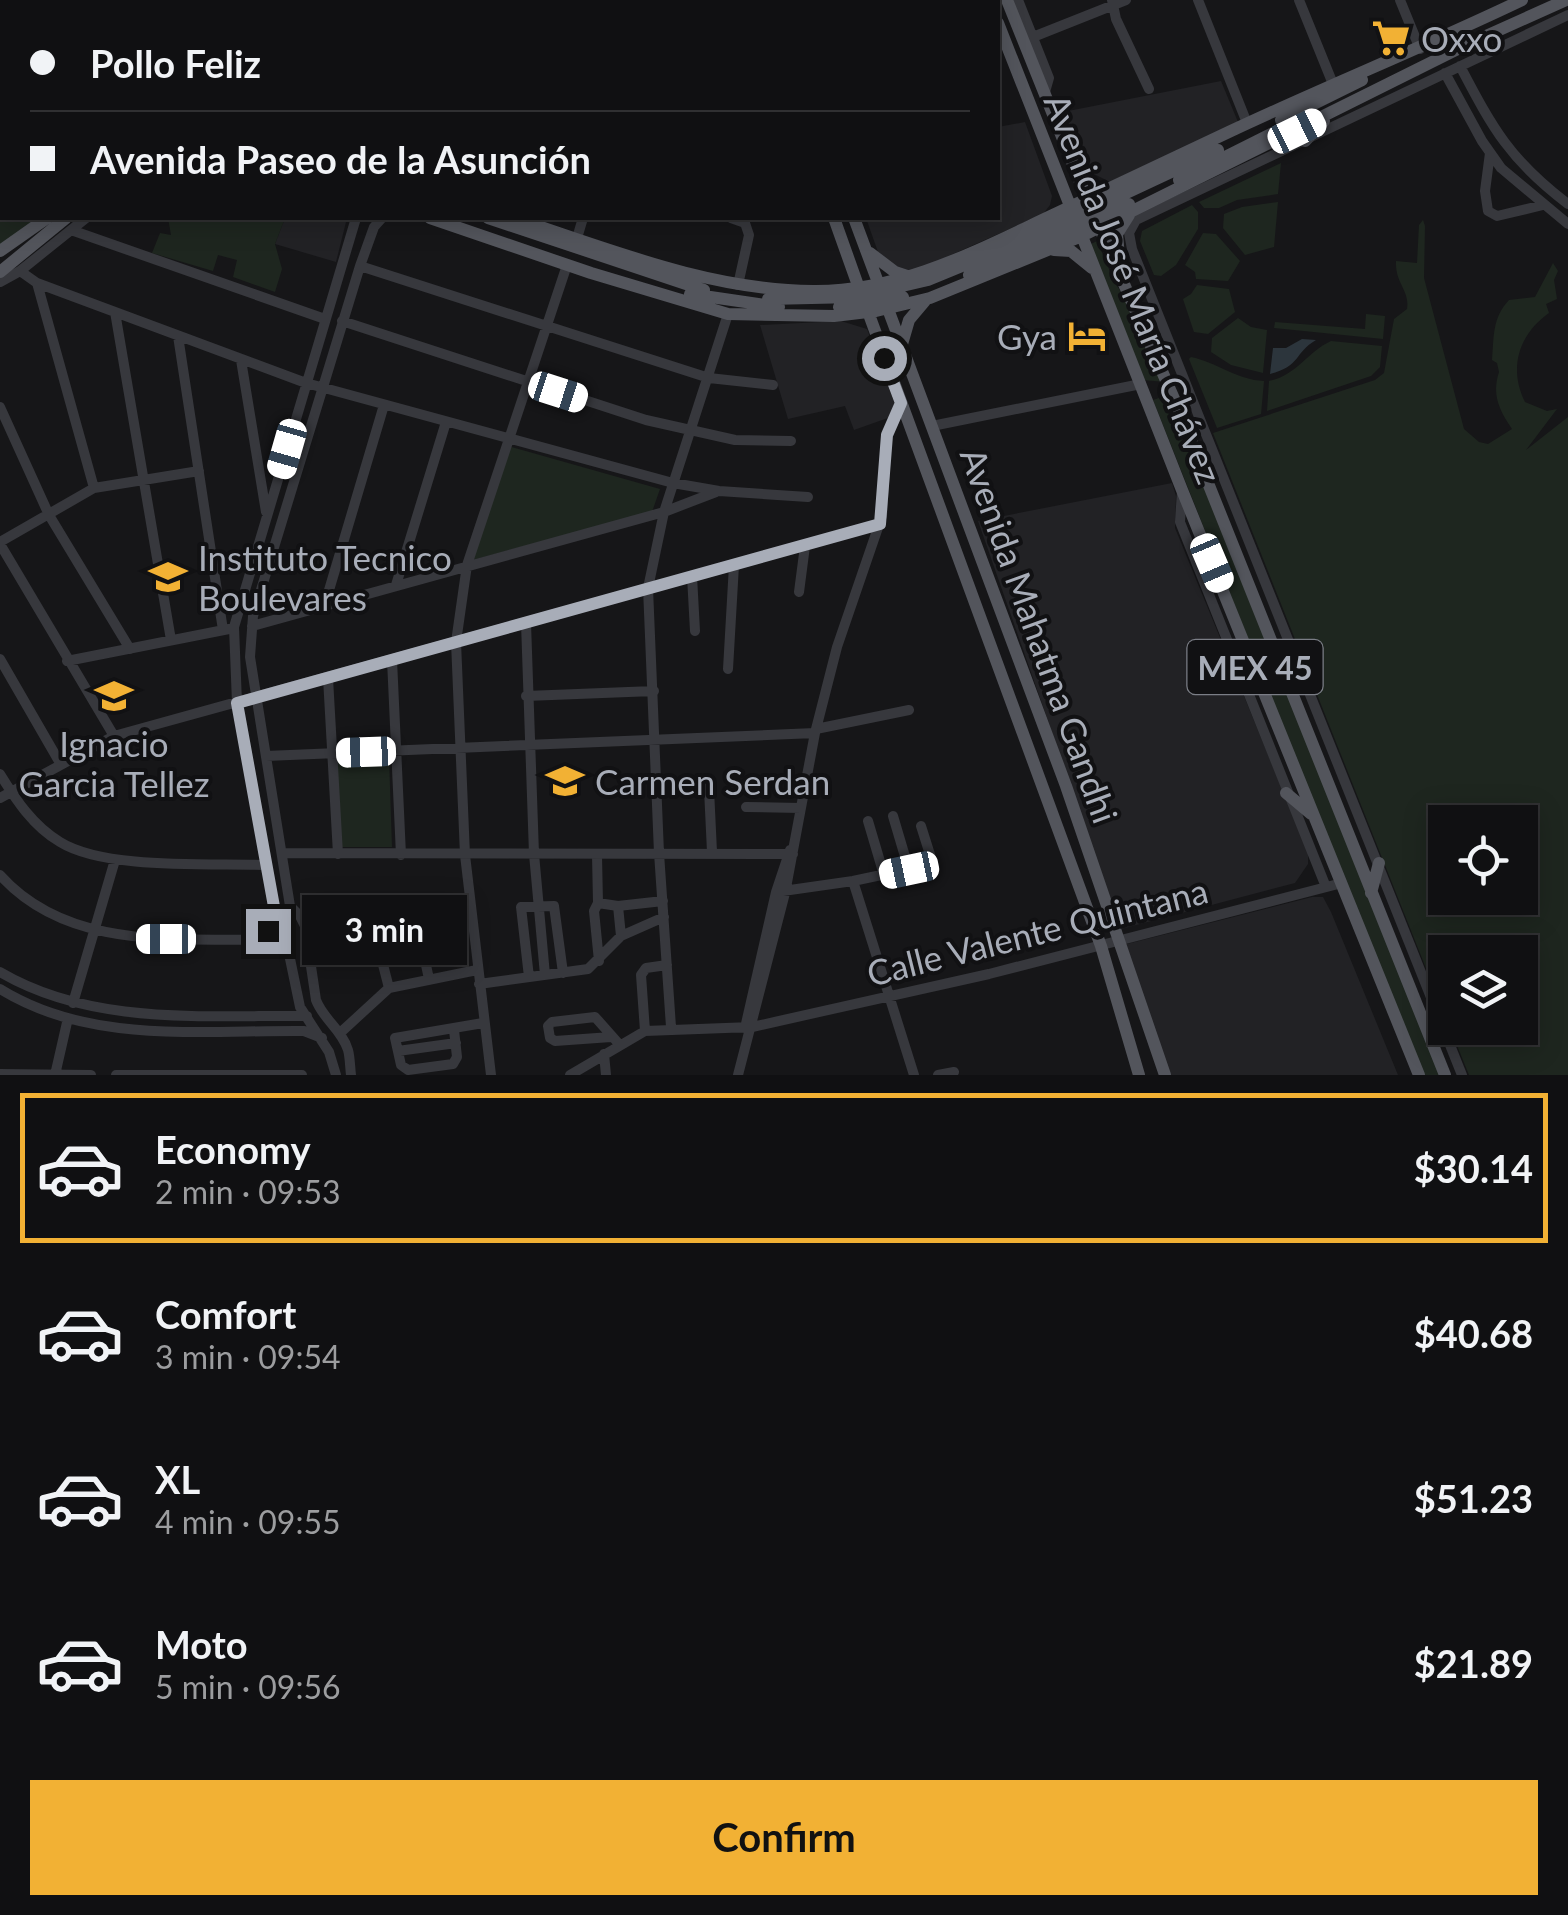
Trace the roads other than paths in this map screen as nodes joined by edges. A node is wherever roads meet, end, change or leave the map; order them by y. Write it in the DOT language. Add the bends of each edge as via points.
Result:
graph roads {
  1 [pos="1007,0"];
  2 [pos="1018,0"];
  3 [pos="1126,0"];
  4 [pos="1198,0"];
  5 [pos="1299,0"];
  6 [pos="1400,0"];
  7 [pos="1522,0"];
  8 [pos="1566,0"];
  9 [pos="1495,6"];
  10 [pos="1115,9"];
  11 [pos="1568,15"];
  12 [pos="1000,28"];
  13 [pos="1033,38"];
  14 [pos="1466,45"];
  15 [pos="1420,49"];
  16 [pos="1398,58"];
  17 [pos="1460,66"];
  18 [pos="1446,73"];
  19 [pos="1333,84"];
  20 [pos="1149,89"];
  21 [pos="1045,92"];
  22 [pos="1332,114"];
  23 [pos="1247,124"];
  24 [pos="1305,141"];
  25 [pos="1262,148"];
  26 [pos="1284,150"];
  27 [pos="1182,154"];
  28 [pos="1490,154"];
  29 [pos="1078,174"];
  30 [pos="1061,184"];
  31 [pos="1112,188"];
  32 [pos="1182,188"];
  33 [pos="1088,199"];
  34 [pos="1568,204"];
  35 [pos="1542,205"];
  36 [pos="1070,207"];
  37 [pos="1138,214"];
  38 [pos="1048,217"];
  39 [pos="41,220"];
  40 [pos="355,220"];
  41 [pos="380,220"];
  42 [pos="436,220"];
  43 [pos="461,220"];
  44 [pos="494,220"];
  45 [pos="520,220"];
  46 [pos="581,220"];
  47 [pos="737,220"];
  48 [pos="835,220"];
  49 [pos="855,220"];
  50 [pos="69,224"];
  51 [pos="1568,224"];
  52 [pos="1100,227"];
  53 [pos="352,231"];
  54 [pos="370,234"];
  55 [pos="1082,236"];
  56 [pos="576,238"];
  57 [pos="864,247"];
  58 [pos="0,249"];
  59 [pos="1046,250"];
  60 [pos="849,261"];
  61 [pos="567,264"];
  62 [pos="360,266"];
  63 [pos="939,267"];
  64 [pos="1120,269"];
  65 [pos="20,271"];
  66 [pos="0,272"];
  67 [pos="1096,272"];
  68 [pos="910,277"];
  69 [pos="0,282"];
  70 [pos="38,283"];
  71 [pos="878,284"];
  72 [pos="738,285"];
  73 [pos="846,289"];
  74 [pos="947,292"];
  75 [pos="930,298"];
  76 [pos="887,309"];
  77 [pos="116,312"];
  78 [pos="868,313"];
  79 [pos="728,314"];
  80 [pos="841,315"];
  81 [pos="326,319"];
  82 [pos="342,321"];
  83 [pos="546,328"];
  84 [pos="178,336"];
  85 [pos="878,341"];
  86 [pos="902,351"];
  87 [pos="240,360"];
  88 [pos="710,378"];
  89 [pos="306,382"];
  90 [pos="528,383"];
  91 [pos="1141,384"];
  92 [pos="772,385"];
  93 [pos="322,388"];
  94 [pos="1192,402"];
  95 [pos="901,403"];
  96 [pos="1176,403"];
  97 [pos="384,405"];
  98 [pos="0,407"];
  99 [pos="446,422"];
  100 [pos="932,426"];
  101 [pos="690,430"];
  102 [pos="1206,433"];
  103 [pos="509,438"];
  104 [pos="791,441"];
  105 [pos="1191,441"];
  106 [pos="199,470"];
  107 [pos="144,481"];
  108 [pos="673,483"];
  109 [pos="94,488"];
  110 [pos="1182,490"];
  111 [pos="719,491"];
  112 [pos="808,497"];
  113 [pos="664,512"];
  114 [pos="49,515"];
  115 [pos="267,516"];
  116 [pos="880,524"];
  117 [pos="0,543"];
  118 [pos="804,546"];
  119 [pos="467,565"];
  120 [pos="734,565"];
  121 [pos="692,576"];
  122 [pos="396,585"];
  123 [pos="648,588"];
  124 [pos="799,592"];
  125 [pos="324,607"];
  126 [pos="526,623"];
  127 [pos="252,626"];
  128 [pos="229,629"];
  129 [pos="695,631"];
  130 [pos="170,640"];
  131 [pos="456,642"];
  132 [pos="130,649"];
  133 [pos="0,659"];
  134 [pos="392,660"];
  135 [pos="67,662"];
  136 [pos="728,670"];
  137 [pos="328,678"];
  138 [pos="654,691"];
  139 [pos="526,696"];
  140 [pos="255,698"];
  141 [pos="237,703"];
  142 [pos="909,710"];
  143 [pos="816,731"];
  144 [pos="114,736"];
  145 [pos="655,739"];
  146 [pos="529,745"];
  147 [pos="460,748"];
  148 [pos="398,752"];
  149 [pos="333,753"];
  150 [pos="266,756"];
  151 [pos="60,763"];
  152 [pos="0,774"];
  153 [pos="700,778"];
  154 [pos="1286,793"];
  155 [pos="5,795"];
  156 [pos="746,807"];
  157 [pos="801,808"];
  158 [pos="892,816"];
  159 [pos="868,822"];
  160 [pos="1317,824"];
  161 [pos="921,826"];
  162 [pos="712,852"];
  163 [pos="790,852"];
  164 [pos="282,853"];
  165 [pos="338,854"];
  166 [pos="534,854"];
  167 [pos="597,854"];
  168 [pos="659,854"];
  169 [pos="401,855"];
  170 [pos="464,855"];
  171 [pos="115,860"];
  172 [pos="1379,863"];
  173 [pos="265,865"];
  174 [pos="909,870"];
  175 [pos="884,875"];
  176 [pos="0,876"];
  177 [pos="853,881"];
  178 [pos="1342,883"];
  179 [pos="1326,887"];
  180 [pos="780,893"];
  181 [pos="1371,893"];
  182 [pos="662,901"];
  183 [pos="598,902"];
  184 [pos="618,906"];
  185 [pos="538,907"];
  186 [pos="291,910"];
  187 [pos="470,911"];
  188 [pos="275,912"];
  189 [pos="416,914"];
  190 [pos="664,917"];
  191 [pos="94,930"];
  192 [pos="620,936"];
  193 [pos="270,940"];
  194 [pos="1121,940"];
  195 [pos="1101,946"];
  196 [pos="599,961"];
  197 [pos="667,965"];
  198 [pos="477,970"];
  199 [pos="0,972"];
  200 [pos="563,973"];
  201 [pos="545,975"];
  202 [pos="529,977"];
  203 [pos="429,979"];
  204 [pos="479,984"];
  205 [pos="0,988"];
  206 [pos="389,988"];
  207 [pos="1428,991"];
  208 [pos="887,998"];
  209 [pos="73,1004"];
  210 [pos="1428,1009"];
  211 [pos="307,1016"];
  212 [pos="68,1018"];
  213 [pos="1423,1018"];
  214 [pos="483,1024"];
  215 [pos="671,1027"];
  216 [pos="454,1030"];
  217 [pos="645,1030"];
  218 [pos="748,1030"];
  219 [pos="340,1034"];
  220 [pos="322,1038"];
  221 [pos="615,1040"];
  222 [pos="456,1043"];
  223 [pos="1450,1045"];
  224 [pos="398,1051"];
  225 [pos="604,1054"];
  226 [pos="0,1071"];
  227 [pos="954,1072"];
  228 [pos="13,1074"];
  229 [pos="161,1074"];
  230 [pos="217,1074"];
  231 [pos="56,1075"];
  232 [pos="91,1075"];
  233 [pos="116,1075"];
  234 [pos="270,1075"];
  235 [pos="302,1075"];
  236 [pos="336,1075"];
  237 [pos="351,1075"];
  238 [pos="490,1075"];
  239 [pos="570,1075"];
  240 [pos="606,1075"];
  241 [pos="738,1075"];
  242 [pos="914,1075"];
  243 [pos="938,1075"];
  244 [pos="1138,1075"];
  245 [pos="1165,1075"];
  246 [pos="1419,1075"];
  247 [pos="1445,1075"];
  248 [pos="1462,1075"];
  1 -- 21 [label="main road, Avenida José María Chávez / MEX 45"];
  2 -- 13 [label="street, Avenida José María Chávez"];
  3 -- 10 [label="street"];
  4 -- 23 [label="street"];
  5 -- 19 [label="street"];
  6 -- 15 [label="street"];
  7 -- 9 [label="main road"];
  8 -- 14 [label="main road"];
  9 -- 15 [label="main road"];
  10 -- 13 [label="street"];
  10 -- 20 [label="street"];
  11 -- 17 [label="street"];
  12 -- 30 [label="main road, Avenida José María Chávez / MEX 45"];
  13 -- 21 [label="street, Avenida José María Chávez" via="1048,78"];
  14 -- 22 [label="main road"];
  14 -- 43 [label="main road" via="969,275 874,303 801,308 715,300"];
  15 -- 16 [label="main road"];
  16 -- 19 [label="main road"];
  16 -- 44 [label="main road" via="1047,230 910,286 834,299 764,299 695,288"];
  17 -- 18 [label="street"];
  17 -- 34 [label="street" via="1503,145"];
  18 -- 24 [label="street"];
  18 -- 28 [label="street"];
  19 -- 23 [label="main road"];
  21 -- 29 [label="main road, Avenida José María Chávez / MEX 45"];
  22 -- 24 [label="main road"];
  22 -- 25 [label="main road"];
  23 -- 27 [label="main road"];
  24 -- 26 [label="street"];
  25 -- 26 [label="main road"];
  25 -- 32 [label="main road"];
  26 -- 37 [label="street"];
  27 -- 31 [label="main road"];
  27 -- 32 [label="main road" via="1168,172"];
  28 -- 35 [label="street"];
  28 -- 35 [label="street" via="1488,211 1497,216"];
  29 -- 31 [label="main road"];
  29 -- 33 [label="main road, Avenida José María Chávez / MEX 45"];
  30 -- 36 [label="main road, Avenida José María Chávez / MEX 45"];
  30 -- 38 [label="main road"];
  31 -- 33 [label="main road"];
  32 -- 37 [label="main road"];
  33 -- 36 [label="main road"];
  33 -- 52 [label="main road, Avenida José María Chávez / MEX 45"];
  35 -- 51 [label="street"];
  36 -- 38 [label="main road"];
  36 -- 55 [label="main road, Avenida José María Chávez / MEX 45"];
  37 -- 52 [label="main road"];
  37 -- 64 [label="main road" via="1124,220 1117,234"];
  37 -- 94 [label="street, Avenida José María Chávez" via="1130,242"];
  38 -- 63 [label="main road"];
  39 -- 58 [label="main road"];
  40 -- 53 [label="street"];
  41 -- 54 [label="street"];
  42 -- 61 [label="main road"];
  45 -- 56 [label="main road"];
  46 -- 56 [label="street"];
  47 -- 72 [label="street" via="749,235"];
  48 -- 60 [label="main road, Avenida Mahatma Gandhi"];
  49 -- 57 [label="main road, Avenida Mahatma Gandhi"];
  50 -- 65 [label="street"];
  50 -- 66 [label="main road"];
  50 -- 81 [label="street"];
  52 -- 55 [label="main road"];
  52 -- 64 [label="main road, Avenida José María Chávez / MEX 45"];
  53 -- 54 [label="street"];
  53 -- 81 [label="street"];
  54 -- 62 [label="street"];
  55 -- 59 [label="main road"];
  55 -- 67 [label="main road, Avenida José María Chávez / MEX 45"];
  56 -- 72 [label="main road"];
  57 -- 68 [label="main road"];
  57 -- 71 [label="main road, Avenida Mahatma Gandhi"];
  59 -- 67 [label="main road" via="1071,251"];
  59 -- 74 [label="main road"];
  60 -- 73 [label="main road, Avenida Mahatma Gandhi"];
  60 -- 73 [label="main road"];
  61 -- 79 [label="main road"];
  61 -- 83 [label="street"];
  62 -- 82 [label="street"];
  62 -- 83 [label="street"];
  63 -- 68 [label="main road"];
  63 -- 74 [label="main road" via="933,283"];
  64 -- 96 [label="main road, Avenida José María Chávez / MEX 45"];
  65 -- 69 [label="street"];
  65 -- 70 [label="street"];
  67 -- 91 [label="main road, Avenida José María Chávez / MEX 45"];
  68 -- 71 [label="main road"];
  70 -- 77 [label="street"];
  70 -- 109 [label="street"];
  71 -- 73 [label="main road"];
  71 -- 76 [label="main road, Avenida Mahatma Gandhi"];
  72 -- 73 [label="main road"];
  73 -- 78 [label="main road, Avenida Mahatma Gandhi"];
  73 -- 80 [label="main road" via="855,308"];
  74 -- 75 [label="main road"];
  75 -- 76 [label="main road"];
  75 -- 86 [label="main road" via="908,320"];
  76 -- 78 [label="main road"];
  76 -- 86 [label="main road, Avenida Mahatma Gandhi"];
  77 -- 84 [label="street"];
  77 -- 107 [label="street"];
  78 -- 80 [label="main road"];
  78 -- 85 [label="main road, Avenida Mahatma Gandhi"];
  79 -- 80 [label="main road"];
  79 -- 88 [label="street"];
  80 -- 85 [label="main road" via="861,322"];
  81 -- 89 [label="street"];
  82 -- 90 [label="street"];
  82 -- 93 [label="street"];
  83 -- 88 [label="street"];
  83 -- 90 [label="street"];
  84 -- 87 [label="street"];
  84 -- 106 [label="street"];
  85 -- 95 [label="main road, Avenida Mahatma Gandhi"];
  86 -- 100 [label="main road, Avenida Mahatma Gandhi"];
  87 -- 89 [label="street"];
  87 -- 115 [label="street"];
  88 -- 92 [label="street"];
  88 -- 101 [label="street"];
  89 -- 93 [label="street"];
  89 -- 115 [label="street"];
  90 -- 101 [label="street"];
  90 -- 103 [label="street"];
  91 -- 96 [label="main road" via="1162,388"];
  91 -- 100 [label="street"];
  91 -- 110 [label="main road, Avenida José María Chávez / MEX 45"];
  93 -- 97 [label="street"];
  93 -- 127 [label="street"];
  94 -- 96 [label="street"];
  94 -- 102 [label="street, Avenida José María Chávez"];
  95 -- 116 [label="street" via="887,435"];
  95 -- 195 [label="main road, Avenida Mahatma Gandhi"];
  96 -- 105 [label="main road, Avenida José María Chávez / MEX 45"];
  97 -- 99 [label="street"];
  97 -- 125 [label="street"];
  98 -- 114 [label="street"];
  99 -- 103 [label="street"];
  99 -- 122 [label="street"];
  100 -- 194 [label="main road, Avenida Mahatma Gandhi"];
  101 -- 104 [label="street" via="735,440"];
  101 -- 108 [label="street"];
  102 -- 105 [label="street"];
  102 -- 172 [label="street, Avenida José María Chávez"];
  103 -- 108 [label="street"];
  103 -- 119 [label="street"];
  105 -- 181 [label="main road, Avenida José María Chávez / MEX 45"];
  106 -- 107 [label="street"];
  106 -- 128 [label="street"];
  107 -- 109 [label="street"];
  107 -- 130 [label="street"];
  108 -- 111 [label="street"];
  108 -- 113 [label="street"];
  109 -- 114 [label="street"];
  110 -- 154 [label="street" via="1180,522"];
  110 -- 160 [label="main road, Avenida José María Chávez / MEX 45"];
  111 -- 112 [label="street"];
  111 -- 113 [label="street"];
  113 -- 119 [label="street"];
  113 -- 123 [label="street"];
  114 -- 117 [label="street"];
  114 -- 132 [label="street"];
  115 -- 128 [label="street"];
  116 -- 118 [label="street"];
  116 -- 143 [label="street"];
  117 -- 135 [label="street"];
  118 -- 120 [label="street"];
  118 -- 124 [label="street"];
  119 -- 122 [label="street"];
  119 -- 131 [label="street"];
  120 -- 121 [label="street"];
  120 -- 136 [label="street"];
  121 -- 123 [label="street"];
  121 -- 129 [label="street"];
  122 -- 125 [label="street"];
  123 -- 126 [label="street"];
  123 -- 138 [label="street"];
  125 -- 127 [label="street"];
  126 -- 131 [label="street"];
  126 -- 139 [label="street"];
  127 -- 140 [label="street"];
  128 -- 130 [label="street"];
  128 -- 141 [label="street"];
  130 -- 132 [label="street"];
  131 -- 134 [label="street"];
  131 -- 147 [label="street"];
  132 -- 135 [label="street"];
  133 -- 151 [label="street"];
  134 -- 137 [label="street"];
  134 -- 148 [label="street"];
  135 -- 144 [label="street"];
  137 -- 140 [label="street"];
  137 -- 149 [label="street"];
  138 -- 139 [label="street"];
  138 -- 145 [label="street"];
  139 -- 146 [label="street"];
  140 -- 141 [label="street"];
  140 -- 150 [label="street"];
  141 -- 144 [label="street"];
  141 -- 173 [label="street"];
  142 -- 143 [label="street"];
  143 -- 145 [label="street"];
  143 -- 157 [label="street"];
  144 -- 151 [label="street"];
  145 -- 146 [label="street"];
  145 -- 168 [label="street"];
  146 -- 147 [label="street"];
  146 -- 166 [label="street"];
  147 -- 148 [label="street"];
  147 -- 170 [label="street"];
  148 -- 149 [label="street"];
  148 -- 169 [label="street"];
  149 -- 150 [label="street"];
  149 -- 165 [label="street"];
  150 -- 164 [label="street"];
  151 -- 155 [label="street"];
  152 -- 155 [label="street"];
  153 -- 162 [label="street" via="709,789"];
  154 -- 160 [label="main road"];
  154 -- 179 [label="street"];
  155 -- 171 [label="street" via="63,844"];
  156 -- 157 [label="street"];
  157 -- 163 [label="street"];
  158 -- 174 [label="street"];
  159 -- 175 [label="street"];
  160 -- 178 [label="main road, Avenida José María Chávez / MEX 45"];
  161 -- 174 [label="street" via="933,864"];
  162 -- 163 [label="street"];
  162 -- 168 [label="street"];
  163 -- 180 [label="street"];
  164 -- 165 [label="street"];
  164 -- 186 [label="street"];
  165 -- 169 [label="street"];
  166 -- 167 [label="street"];
  166 -- 170 [label="street"];
  166 -- 185 [label="street"];
  167 -- 168 [label="street"];
  167 -- 183 [label="street"];
  168 -- 182 [label="street"];
  169 -- 170 [label="street"];
  170 -- 187 [label="street"];
  171 -- 173 [label="street"];
  171 -- 191 [label="street"];
  172 -- 181 [label="main road"];
  172 -- 207 [label="street, Avenida José María Chávez"];
  173 -- 188 [label="street"];
  174 -- 175 [label="street"];
  175 -- 177 [label="street"];
  176 -- 191 [label="street" via="39,907"];
  177 -- 180 [label="street"];
  177 -- 208 [label="street"];
  178 -- 179 [label="street, Calle Valente Quintana"];
  178 -- 246 [label="main road, Avenida José María Chávez / MEX 45"];
  179 -- 194 [label="street, Calle Valente Quintana"];
  180 -- 218 [label="street"];
  181 -- 213 [label="main road, Avenida José María Chávez / MEX 45"];
  182 -- 184 [label="street"];
  182 -- 190 [label="street"];
  183 -- 184 [label="street"];
  183 -- 196 [label="street"];
  184 -- 192 [label="street"];
  185 -- 200 [label="street" via="554,906"];
  185 -- 201 [label="street"];
  185 -- 202 [label="street" via="521,907"];
  186 -- 188 [label="street"];
  186 -- 219 [label="street" via="305,926 320,1011"];
  187 -- 189 [label="street"];
  187 -- 198 [label="street"];
  188 -- 193 [label="street"];
  189 -- 203 [label="street"];
  189 -- 206 [label="street" via="355,906 359,939 380,953"];
  190 -- 192 [label="street"];
  190 -- 197 [label="street"];
  191 -- 193 [label="street" via="135,939"];
  191 -- 209 [label="street"];
  192 -- 196 [label="street"];
  193 -- 211 [label="street" via="288,949"];
  194 -- 195 [label="street, Calle Valente Quintana"];
  194 -- 245 [label="main road, Avenida Mahatma Gandhi"];
  195 -- 208 [label="street, Calle Valente Quintana"];
  195 -- 244 [label="main road, Avenida Mahatma Gandhi"];
  196 -- 200 [label="street"];
  197 -- 215 [label="street"];
  197 -- 217 [label="street" via="641,975"];
  198 -- 203 [label="street"];
  198 -- 204 [label="street"];
  199 -- 209 [label="street"];
  200 -- 201 [label="street"];
  201 -- 202 [label="street"];
  202 -- 204 [label="street"];
  203 -- 206 [label="street"];
  204 -- 214 [label="street"];
  205 -- 212 [label="street"];
  206 -- 219 [label="street"];
  208 -- 218 [label="street, Calle Valente Quintana"];
  208 -- 242 [label="street"];
  209 -- 211 [label="street" via="134,1014"];
  210 -- 213 [label="main road"];
  211 -- 220 [label="street"];
  212 -- 220 [label="street" via="132,1030 304,1031"];
  212 -- 231 [label="street"];
  213 -- 247 [label="main road, Avenida José María Chávez / MEX 45"];
  214 -- 216 [label="street"];
  214 -- 238 [label="street"];
  215 -- 217 [label="street, Calle Valente Quintana"];
  215 -- 218 [label="street, Calle Valente Quintana"];
  216 -- 222 [label="street"];
  216 -- 224 [label="street" via="395,1038"];
  217 -- 221 [label="street"];
  218 -- 241 [label="street"];
  219 -- 237 [label="street"];
  220 -- 236 [label="street"];
  221 -- 221 [label="street" via="595,1017 548,1026 555,1041"];
  221 -- 225 [label="street"];
  222 -- 224 [label="street"];
  222 -- 224 [label="street" via="453,1064 408,1070"];
  223 -- 248 [label="street, Avenida José María Chávez"];
  225 -- 239 [label="street"];
  225 -- 240 [label="street"];
  226 -- 228 [label="street"];
  227 -- 243 [label="street"];
  228 -- 231 [label="street"];
  229 -- 230 [label="street"];
  229 -- 233 [label="street"];
  230 -- 234 [label="street"];
  231 -- 232 [label="street"];
  234 -- 235 [label="street"];
}
